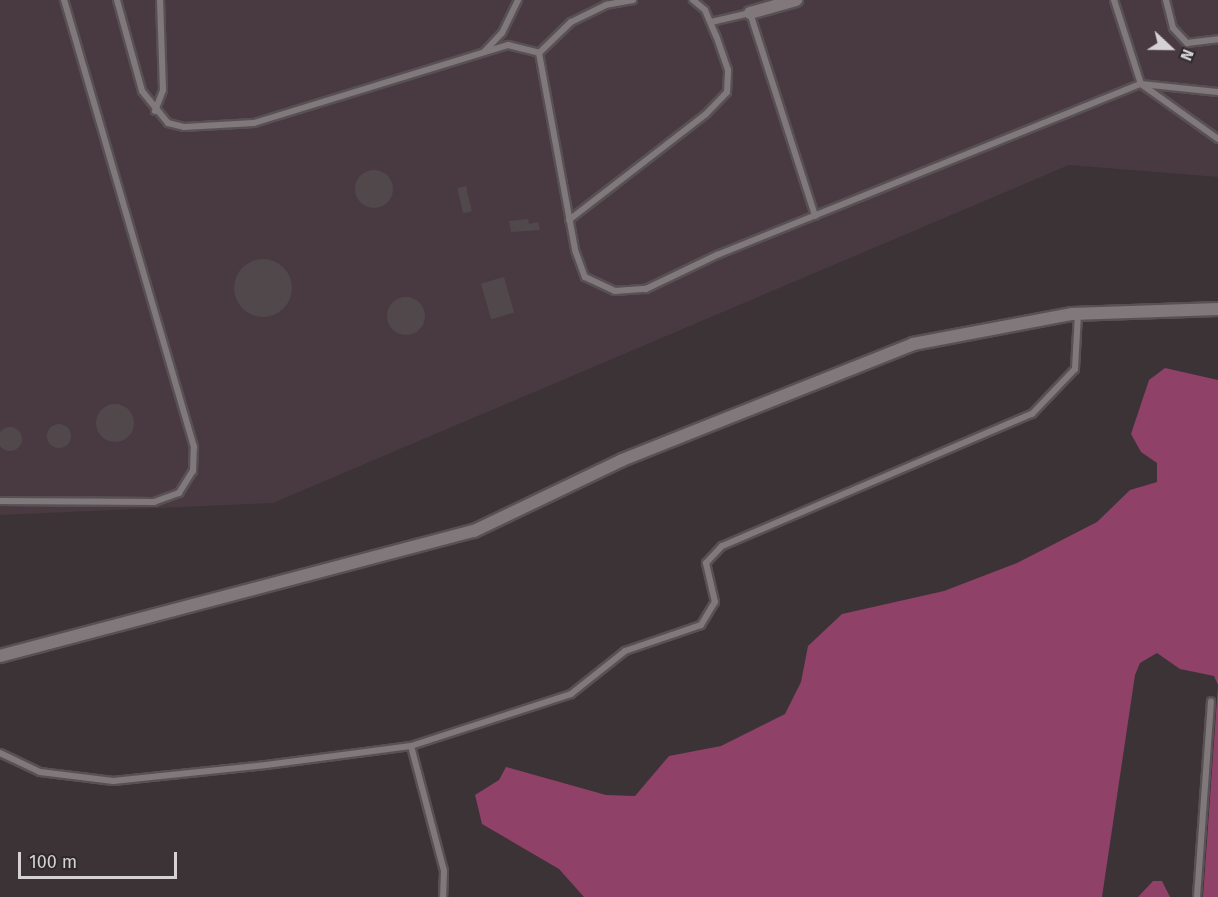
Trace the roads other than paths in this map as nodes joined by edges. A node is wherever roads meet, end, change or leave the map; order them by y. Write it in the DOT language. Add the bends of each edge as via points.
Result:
graph roads {
  1 [pos="64,0"];
  2 [pos="117,0"];
  3 [pos="160,0"];
  4 [pos="633,0"];
  5 [pos="693,0"];
  6 [pos="704,0"];
  7 [pos="796,0"];
  8 [pos="1114,0"];
  9 [pos="1166,0"];
  10 [pos="517,1"];
  11 [pos="705,10"];
  12 [pos="750,13"];
  13 [pos="711,22"];
  14 [pos="1218,39"];
  15 [pos="483,53"];
  16 [pos="539,53"];
  17 [pos="1140,84"];
  18 [pos="1218,92"];
  19 [pos="155,111"];
  20 [pos="1218,139"];
  21 [pos="815,216"];
  22 [pos="569,220"];
  23 [pos="1218,309"];
  24 [pos="1078,313"];
  25 [pos="0,501"];
  26 [pos="0,656"];
  27 [pos="1211,701"];
  28 [pos="411,746"];
  29 [pos="0,753"];
  30 [pos="444,897"];
  31 [pos="1197,897"];
  1 -- 25 [label="lane" via="194,447 193,471 179,493 154,502"];
  2 -- 19 [label="lane" via="142,91"];
  3 -- 19 [label="lane" via="163,90"];
  4 -- 16 [label="lane" via="606,5 571,22"];
  5 -- 11 [label="lane"];
  6 -- 11 [label="lane"];
  7 -- 12 [label="street"];
  8 -- 17 [label="lane"];
  9 -- 14 [label="lane" via="1173,28 1187,43"];
  10 -- 15 [label="lane" via="502,33"];
  11 -- 13 [label="lane"];
  12 -- 13 [label="lane"];
  12 -- 21 [label="lane"];
  13 -- 22 [label="lane" via="728,70 727,92 706,114"];
  15 -- 16 [label="lane" via="520,45"];
  15 -- 19 [label="lane" via="235,127 184,128"];
  16 -- 22 [label="lane" via="542,94"];
  17 -- 18 [label="lane"];
  17 -- 20 [label="lane"];
  17 -- 21 [label="lane"];
  21 -- 22 [label="lane" via="646,289 615,291 585,277"];
  23 -- 24 [label="street"];
  24 -- 26 [label="street" via="973,328 883,353 607,466 474,531"];
  24 -- 28 [label="lane" via="1077,357 1069,380 1019,423 722,546 706,563 715,602 701,625 625,651 571,694"];
  27 -- 31 [label="lane"];
  28 -- 29 [label="lane" via="113,781 40,772"];
  28 -- 30 [label="lane" via="444,871"];
}
